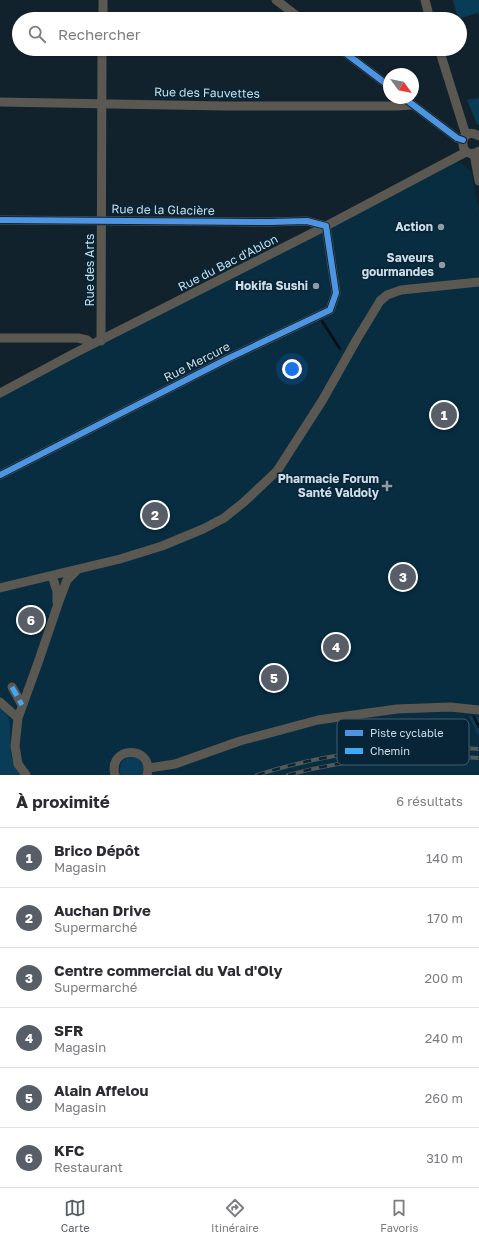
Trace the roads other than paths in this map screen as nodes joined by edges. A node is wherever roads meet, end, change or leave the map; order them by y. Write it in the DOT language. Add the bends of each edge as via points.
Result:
graph roads {
  1 [pos="103,0"];
  2 [pos="276,0"];
  3 [pos="425,0"];
  4 [pos="102,12"];
  5 [pos="292,12"];
  6 [pos="428,12"];
  7 [pos="102,56"];
  8 [pos="349,56"];
  9 [pos="441,56"];
  10 [pos="383,81"];
  11 [pos="0,102"];
  12 [pos="101,103"];
  13 [pos="413,105"];
  14 [pos="479,136"];
  15 [pos="465,137"];
  16 [pos="473,152"];
  17 [pos="479,180"];
  18 [pos="0,220"];
  19 [pos="101,220"];
  20 [pos="296,221"];
  21 [pos="326,226"];
  22 [pos="306,237"];
  23 [pos="479,282"];
  24 [pos="0,338"];
  25 [pos="96,343"];
  26 [pos="0,392"];
  27 [pos="0,475"];
  28 [pos="77,570"];
  29 [pos="52,576"];
  30 [pos="0,588"];
  31 [pos="58,604"];
  32 [pos="12,687"];
  33 [pos="0,702"];
  34 [pos="22,705"];
  35 [pos="479,710"];
  36 [pos="18,718"];
  37 [pos="148,772"];
  38 [pos="113,774"];
  39 [pos="26,775"];
  1 -- 4 [label="street"];
  2 -- 5 [label="street"];
  3 -- 6 [label="street"];
  7 -- 12 [label="street, Rue des Arts"];
  8 -- 10 [label="street"];
  9 -- 15 [label="street"];
  11 -- 12 [label="street, Rue des Fauvettes"];
  12 -- 13 [label="street, Rue des Fauvettes" via="225,106"];
  12 -- 19 [label="street, Rue des Arts"];
  13 -- 15 [label="street" via="457,138"];
  14 -- 15 [label="street" via="474,133"];
  15 -- 16 [label="street" via="462,146"];
  16 -- 17 [label="street"];
  16 -- 21 [label="street, Rue du Bac d'Ablon"];
  18 -- 19 [label="street, Rue de la Glacière"];
  19 -- 20 [label="street, Rue de la Glacière"];
  19 -- 25 [label="street, Rue des Arts"];
  20 -- 21 [label="street, Rue de la Glacière"];
  20 -- 22 [label="street"];
  21 -- 22 [label="street, Rue du Bac d'Ablon"];
  21 -- 27 [label="street, Rue Mercure" via="336,294 330,310 226,359"];
  22 -- 25 [label="street, Rue du Bac d'Ablon"];
  23 -- 28 [label="street" via="405,289 387,295 380,301 322,401 277,471 224,518 162,546"];
  24 -- 25 [label="street" via="78,338"];
  25 -- 26 [label="street, Rue du Bac d'Ablon"];
  28 -- 29 [label="street"];
  28 -- 31 [label="street" via="67,580"];
  29 -- 30 [label="street"];
  29 -- 31 [label="street"];
  31 -- 34 [label="street"];
  32 -- 34 [label="street"];
  33 -- 36 [label="street"];
  34 -- 36 [label="street"];
  35 -- 37 [label="street" via="450,707 397,709 318,720 240,741"];
  36 -- 39 [label="street" via="15,746 18,764"];
  37 -- 38 [label="street" via="144,757 129,752 120,756"];
}
